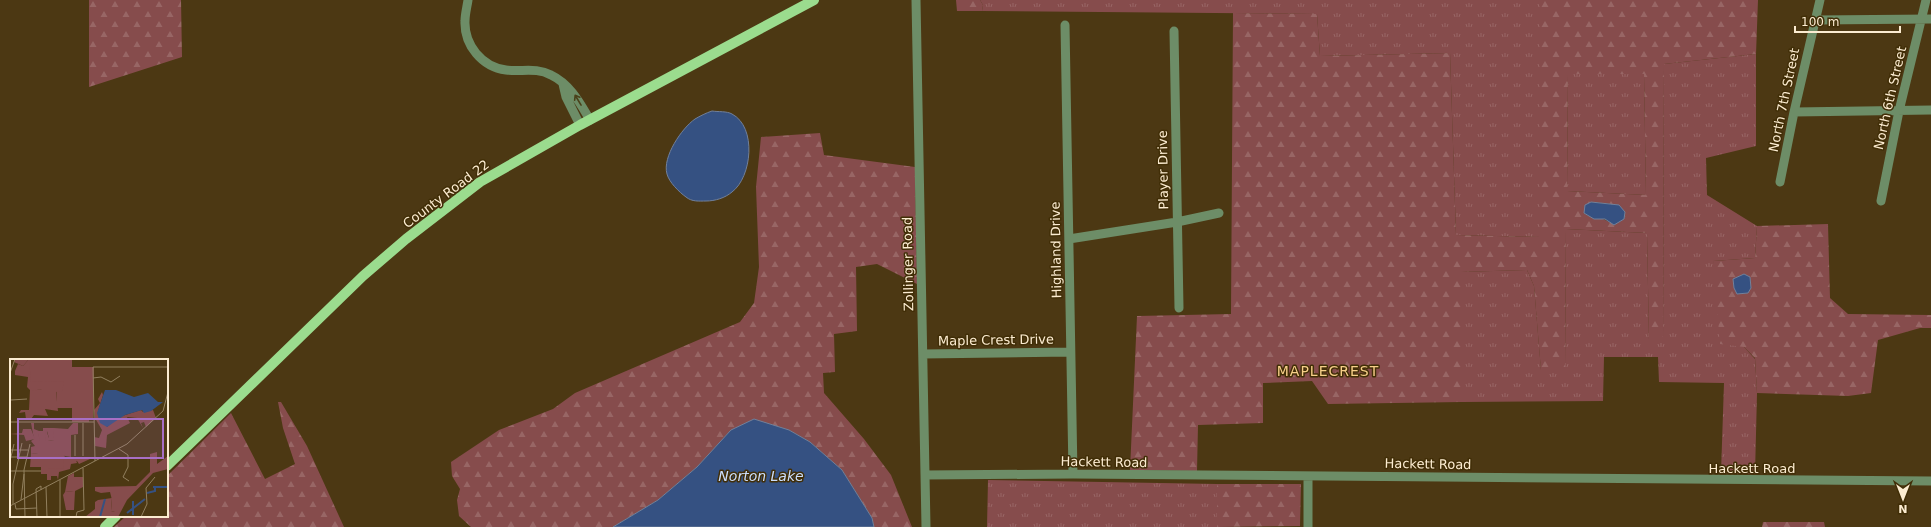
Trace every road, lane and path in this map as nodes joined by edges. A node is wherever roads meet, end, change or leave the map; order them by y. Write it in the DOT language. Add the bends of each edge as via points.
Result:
graph roads {
  1 [pos="468,0"];
  2 [pos="813,0"];
  3 [pos="916,0"];
  4 [pos="1820,0"];
  5 [pos="1926,0"];
  6 [pos="1926,19"];
  7 [pos="1816,20"];
  8 [pos="1065,25"];
  9 [pos="1174,31"];
  10 [pos="563,84"];
  11 [pos="1931,110"];
  12 [pos="1899,111"];
  13 [pos="1794,112"];
  14 [pos="590,120"];
  15 [pos="580,125"];
  16 [pos="1780,182"];
  17 [pos="1881,201"];
  18 [pos="1219,213"];
  19 [pos="1177,222"];
  20 [pos="1069,240"];
  21 [pos="1179,308"];
  22 [pos="1070,352"];
  23 [pos="923,354"];
  24 [pos="168,465"];
  25 [pos="1073,474"];
  26 [pos="925,475"];
  27 [pos="1308,476"];
  28 [pos="1931,481"];
  29 [pos="115,517"];
  30 [pos="105,527"];
  31 [pos="926,527"];
  32 [pos="1308,527"];
  1 -- 10 [label="street" via="466,31 471,47 481,59 497,69 544,72"];
  2 -- 14 [label="main road, County Road 22"];
  3 -- 23 [label="street, Zollinger Road"];
  4 -- 7 [label="street, North 7th Street"];
  5 -- 6 [label="street, North 6th Street"];
  6 -- 7 [label="street"];
  6 -- 12 [label="street, North 6th Street"];
  7 -- 13 [label="street, North 7th Street"];
  8 -- 20 [label="street, Highland Drive"];
  9 -- 19 [label="street, Player Drive"];
  14 -- 10 [label="street, one-way" via="574,93"];
  10 -- 15 [label="street" via="566,97"];
  11 -- 12 [label="street"];
  12 -- 13 [label="street"];
  12 -- 17 [label="street, North 6th Street"];
  13 -- 16 [label="street, North 7th Street"];
  14 -- 15 [label="main road, County Road 22"];
  15 -- 24 [label="main road, County Road 22" via="480,182 406,239 310,326"];
  18 -- 19 [label="street"];
  19 -- 20 [label="street"];
  19 -- 21 [label="street, Player Drive"];
  20 -- 22 [label="street, Highland Drive"];
  22 -- 23 [label="street, Maple Crest Drive"];
  22 -- 25 [label="street, Highland Drive"];
  23 -- 26 [label="street, Zollinger Road"];
  25 -- 26 [label="street, Hackett Road"];
  25 -- 27 [label="street, Hackett Road"];
  26 -- 31 [label="street, Zollinger Road"];
  27 -- 28 [label="street, Hackett Road"];
  27 -- 32 [label="street"];
  29 -- 30 [label="main road"];
}
